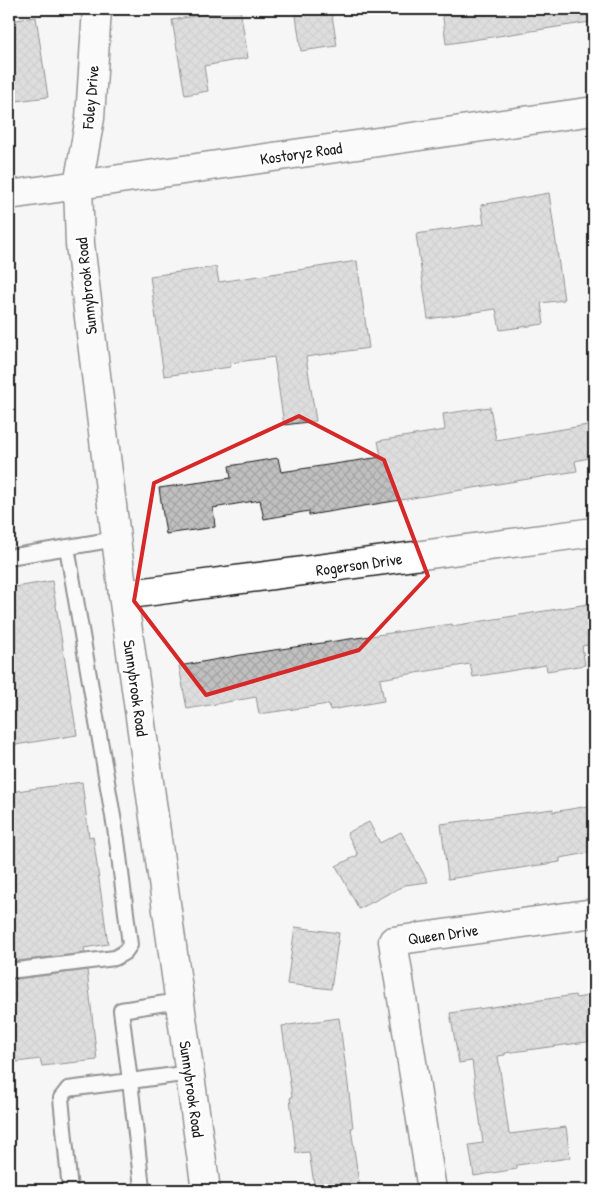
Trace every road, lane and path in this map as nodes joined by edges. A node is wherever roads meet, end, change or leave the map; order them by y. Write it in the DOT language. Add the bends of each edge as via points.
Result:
graph roads {
  1 [pos="97,9"];
  2 [pos="594,111"];
  3 [pos="78,185"];
  4 [pos="9,195"];
  5 [pos="594,532"];
  6 [pos="116,539"];
  7 [pos="67,547"];
  8 [pos="9,557"];
  9 [pos="123,595"];
  10 [pos="594,913"];
  11 [pos="9,971"];
  12 [pos="179,1001"];
  13 [pos="190,1073"];
  14 [pos="130,1082"];
  15 [pos="70,1190"];
  16 [pos="140,1190"];
  17 [pos="206,1190"];
  18 [pos="432,1190"];
  1 -- 3 [label="street, Foley Drive" via="90,118"];
  2 -- 3 [label="street, Kostoryz Road"];
  3 -- 4 [label="street, Kostoryz Road"];
  3 -- 6 [label="street, Sunnybrook Road" via="80,244"];
  5 -- 9 [label="street, Rogerson Drive"];
  6 -- 7 [label="lane"];
  6 -- 9 [label="street, Sunnybrook Road"];
  7 -- 8 [label="lane"];
  7 -- 11 [label="lane" via="117,840 130,945 115,958"];
  9 -- 12 [label="street, Sunnybrook Road"];
  10 -- 18 [label="street, Queen Drive" via="393,941"];
  12 -- 13 [label="street, Sunnybrook Road"];
  12 -- 14 [label="lane" via="121,1010"];
  13 -- 14 [label="lane"];
  13 -- 17 [label="street, Sunnybrook Road"];
  14 -- 15 [label="lane" via="68,1089 61,1098"];
  14 -- 16 [label="lane"];
}
